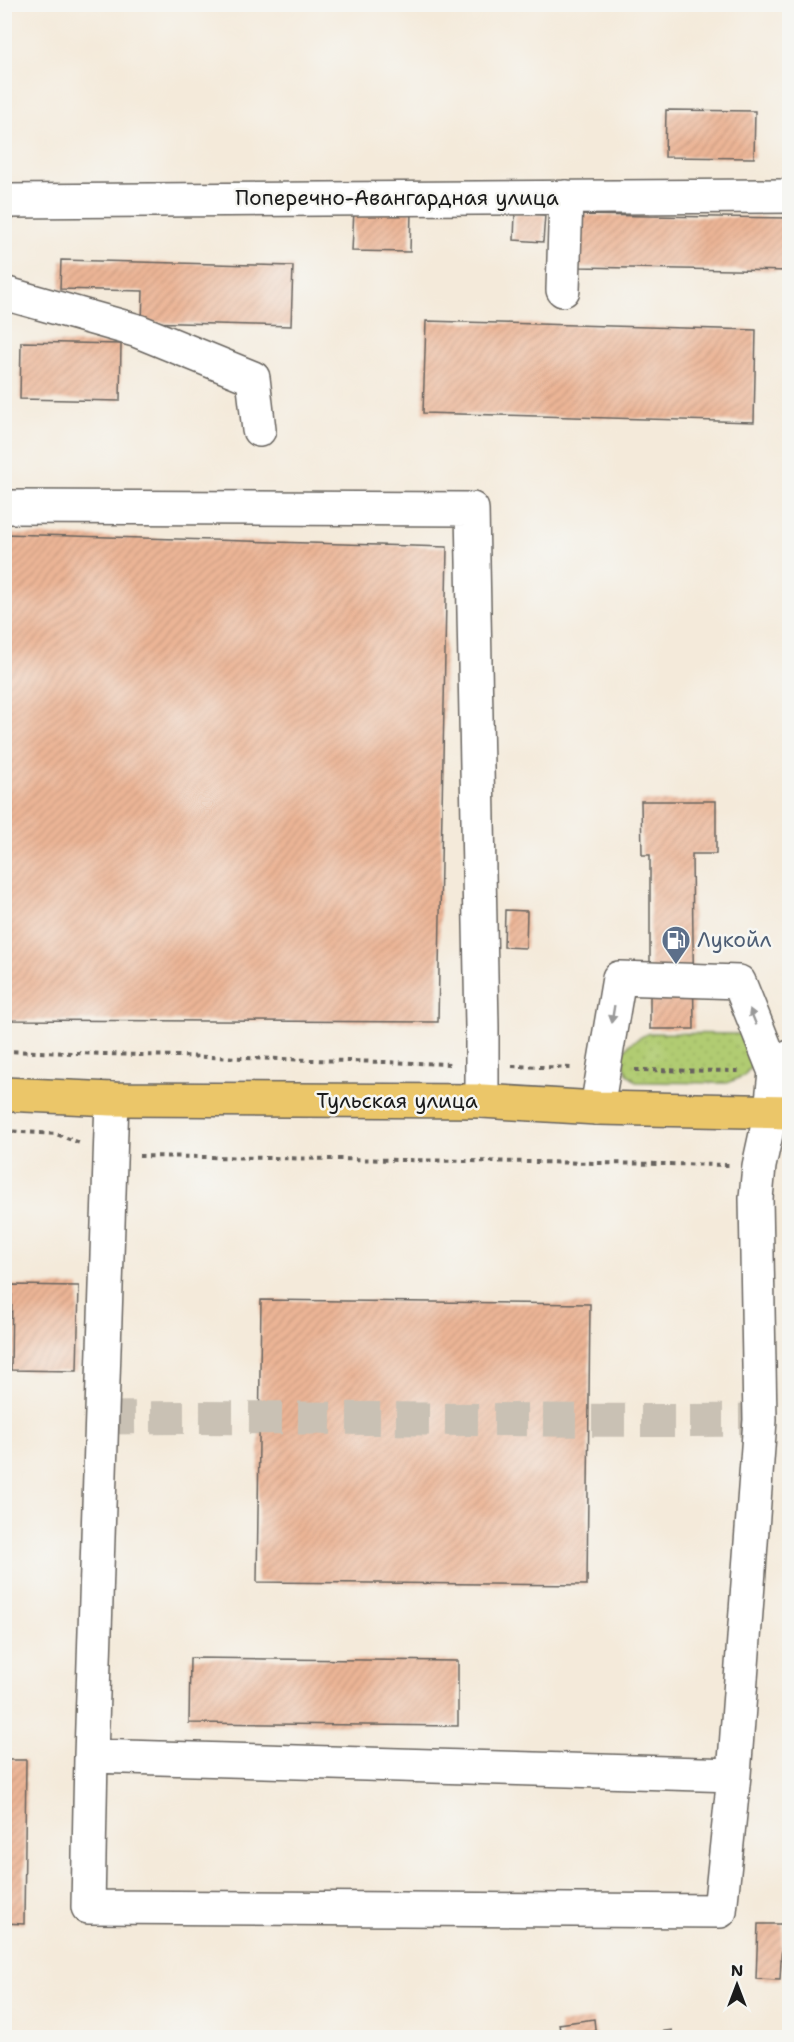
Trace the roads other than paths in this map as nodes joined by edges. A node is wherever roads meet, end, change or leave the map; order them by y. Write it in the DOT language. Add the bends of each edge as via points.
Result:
graph roads {
  1 [pos="789,196"];
  2 [pos="566,197"];
  3 [pos="4,201"];
  4 [pos="563,290"];
  5 [pos="4,292"];
  6 [pos="259,430"];
  7 [pos="4,507"];
  8 [pos="782,1064"];
  9 [pos="4,1094"];
  10 [pos="112,1099"];
  11 [pos="482,1101"];
  12 [pos="597,1108"];
  13 [pos="780,1112"];
  14 [pos="91,1756"];
  15 [pos="734,1775"];
  1 -- 2 [label="street, Поперечно-Авангардная улица"];
  2 -- 3 [label="street, Поперечно-Авангардная улица"];
  2 -- 4 [label="street"];
  5 -- 6 [label="street" via="138,331 253,378"];
  7 -- 11 [label="street" via="472,509"];
  8 -- 12 [label="street, one-way" via="739,982 619,978"];
  8 -- 13 [label="street"];
  9 -- 10 [label="main road, Тульская улица"];
  10 -- 11 [label="main road, Тульская улица"];
  10 -- 14 [label="street"];
  11 -- 12 [label="main road, Тульская улица"];
  12 -- 13 [label="main road, Тульская улица"];
  13 -- 15 [label="street" via="759,1166 756,1198 760,1420"];
  14 -- 15 [label="street"];
  14 -- 15 [label="street" via="88,1907 720,1911"];
}
